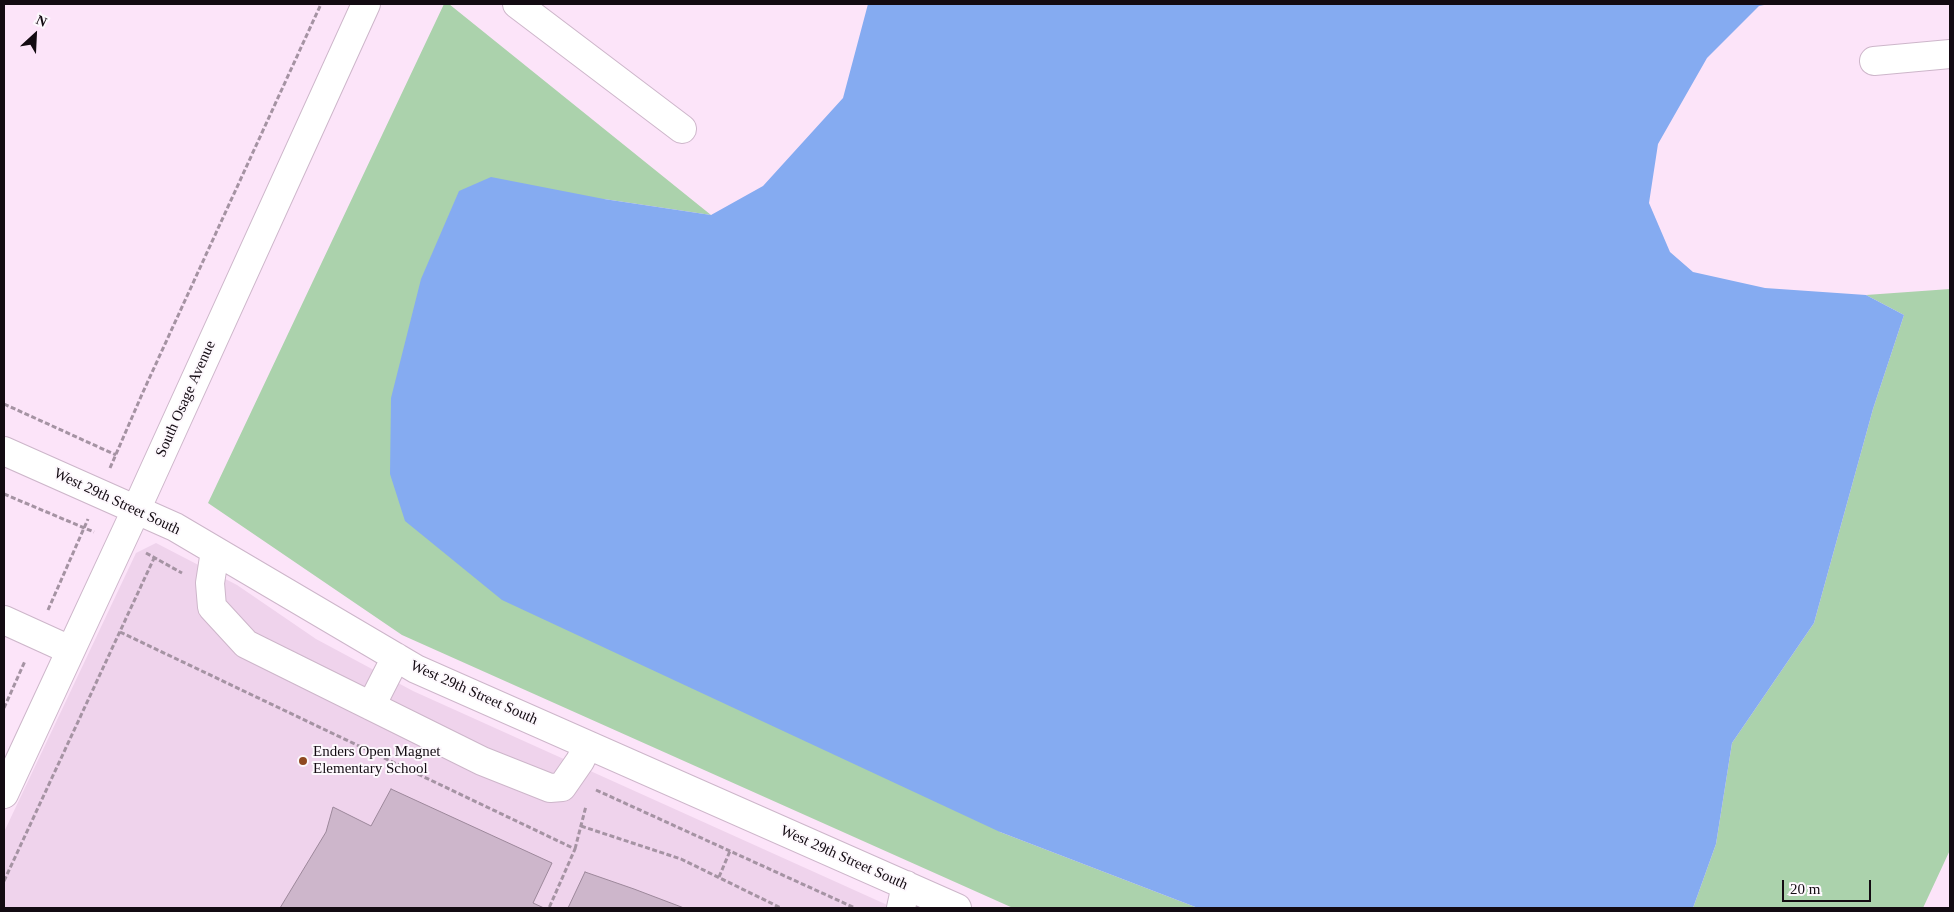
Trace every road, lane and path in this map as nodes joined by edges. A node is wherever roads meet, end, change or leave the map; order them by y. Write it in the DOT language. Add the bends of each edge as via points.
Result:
graph roads {
  1 [pos="322,4"];
  2 [pos="366,4"];
  3 [pos="517,4"];
  4 [pos="1950,54"];
  5 [pos="1874,61"];
  6 [pos="682,129"];
  7 [pos="4,404"];
  8 [pos="4,451"];
  9 [pos="116,454"];
  10 [pos="99,493"];
  11 [pos="136,510"];
  12 [pos="215,551"];
  13 [pos="155,556"];
  14 [pos="4,620"];
  15 [pos="120,632"];
  16 [pos="37,635"];
  17 [pos="70,650"];
  18 [pos="396,657"];
  19 [pos="372,706"];
  20 [pos="4,708"];
  21 [pos="588,745"];
  22 [pos="590,788"];
  23 [pos="4,794"];
  24 [pos="581,826"];
  25 [pos="730,851"];
  26 [pos="719,877"];
  27 [pos="4,881"];
  28 [pos="904,897"];
  29 [pos="549,908"];
  30 [pos="782,908"];
  31 [pos="855,908"];
  32 [pos="958,908"];
  1 -- 9 [label="path"];
  2 -- 11 [label="street, South Osage Avenue"];
  3 -- 6 [label="street"];
  4 -- 5 [label="street"];
  7 -- 9 [label="path"];
  8 -- 10 [label="street, West 29th Street South"];
  9 -- 10 [label="path"];
  10 -- 11 [label="street, West 29th Street South"];
  10 -- 16 [label="path"];
  11 -- 12 [label="street, West 29th Street South" via="175,527"];
  11 -- 17 [label="street, South Osage Avenue"];
  12 -- 18 [label="street, West 29th Street South"];
  12 -- 19 [label="street" via="210,583 212,607 246,644"];
  13 -- 15 [label="path"];
  14 -- 16 [label="street"];
  15 -- 27 [label="path"];
  15 -- 29 [label="path" via="575,849"];
  16 -- 17 [label="street"];
  16 -- 20 [label="path"];
  17 -- 23 [label="street, South Osage Avenue"];
  18 -- 19 [label="street"];
  18 -- 21 [label="street, West 29th Street South" via="416,669"];
  19 -- 21 [label="street" via="482,760 550,788 562,787"];
  21 -- 28 [label="street, West 29th Street South"];
  22 -- 25 [label="path"];
  24 -- 26 [label="path" via="681,859"];
  25 -- 26 [label="path"];
  25 -- 31 [label="path"];
  26 -- 30 [label="path"];
  28 -- 32 [label="street, West 29th Street South"];
}
